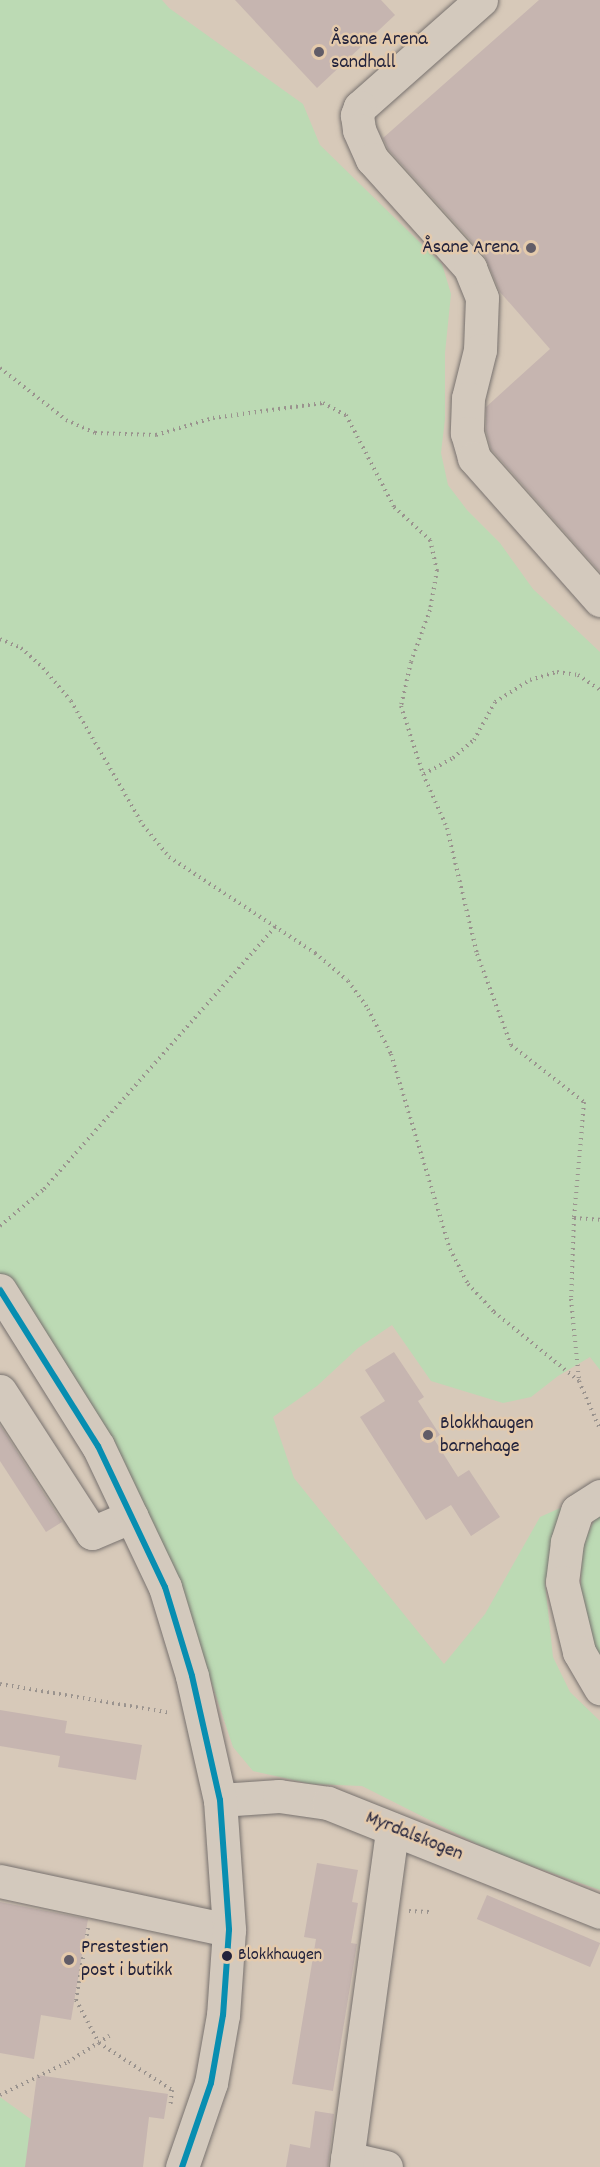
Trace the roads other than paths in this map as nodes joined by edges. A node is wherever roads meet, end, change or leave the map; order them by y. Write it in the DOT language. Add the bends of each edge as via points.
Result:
graph roads {
  1 [pos="481,0"];
  2 [pos="600,600"];
  3 [pos="2,1298"];
  4 [pos="0,1391"];
  5 [pos="600,1496"];
  6 [pos="132,1516"];
  7 [pos="600,1688"];
  8 [pos="220,1800"];
  9 [pos="392,1829"];
  10 [pos="0,1881"];
  11 [pos="600,1912"];
  12 [pos="229,1930"];
  13 [pos="346,2163"];
  14 [pos="182,2167"];
  15 [pos="387,2167"];
  1 -- 2 [label="street" via="360,107 359,130 372,159 470,268 482,298 480,350 468,398 467,432 474,458"];
  3 -- 6 [label="street" via="99,1446"];
  4 -- 6 [label="street" via="92,1533"];
  5 -- 7 [label="street" via="578,1511 567,1542 562,1582 579,1652"];
  6 -- 8 [label="street" via="165,1587 192,1676"];
  8 -- 9 [label="street, Myrdalskogen" via="279,1796 328,1803"];
  8 -- 12 [label="street"];
  9 -- 11 [label="street, Myrdalskogen"];
  9 -- 13 [label="street"];
  10 -- 12 [label="street" via="92,1900 150,1924"];
  12 -- 14 [label="street" via="223,2015 211,2083"];
  13 -- 15 [label="street"];
}
